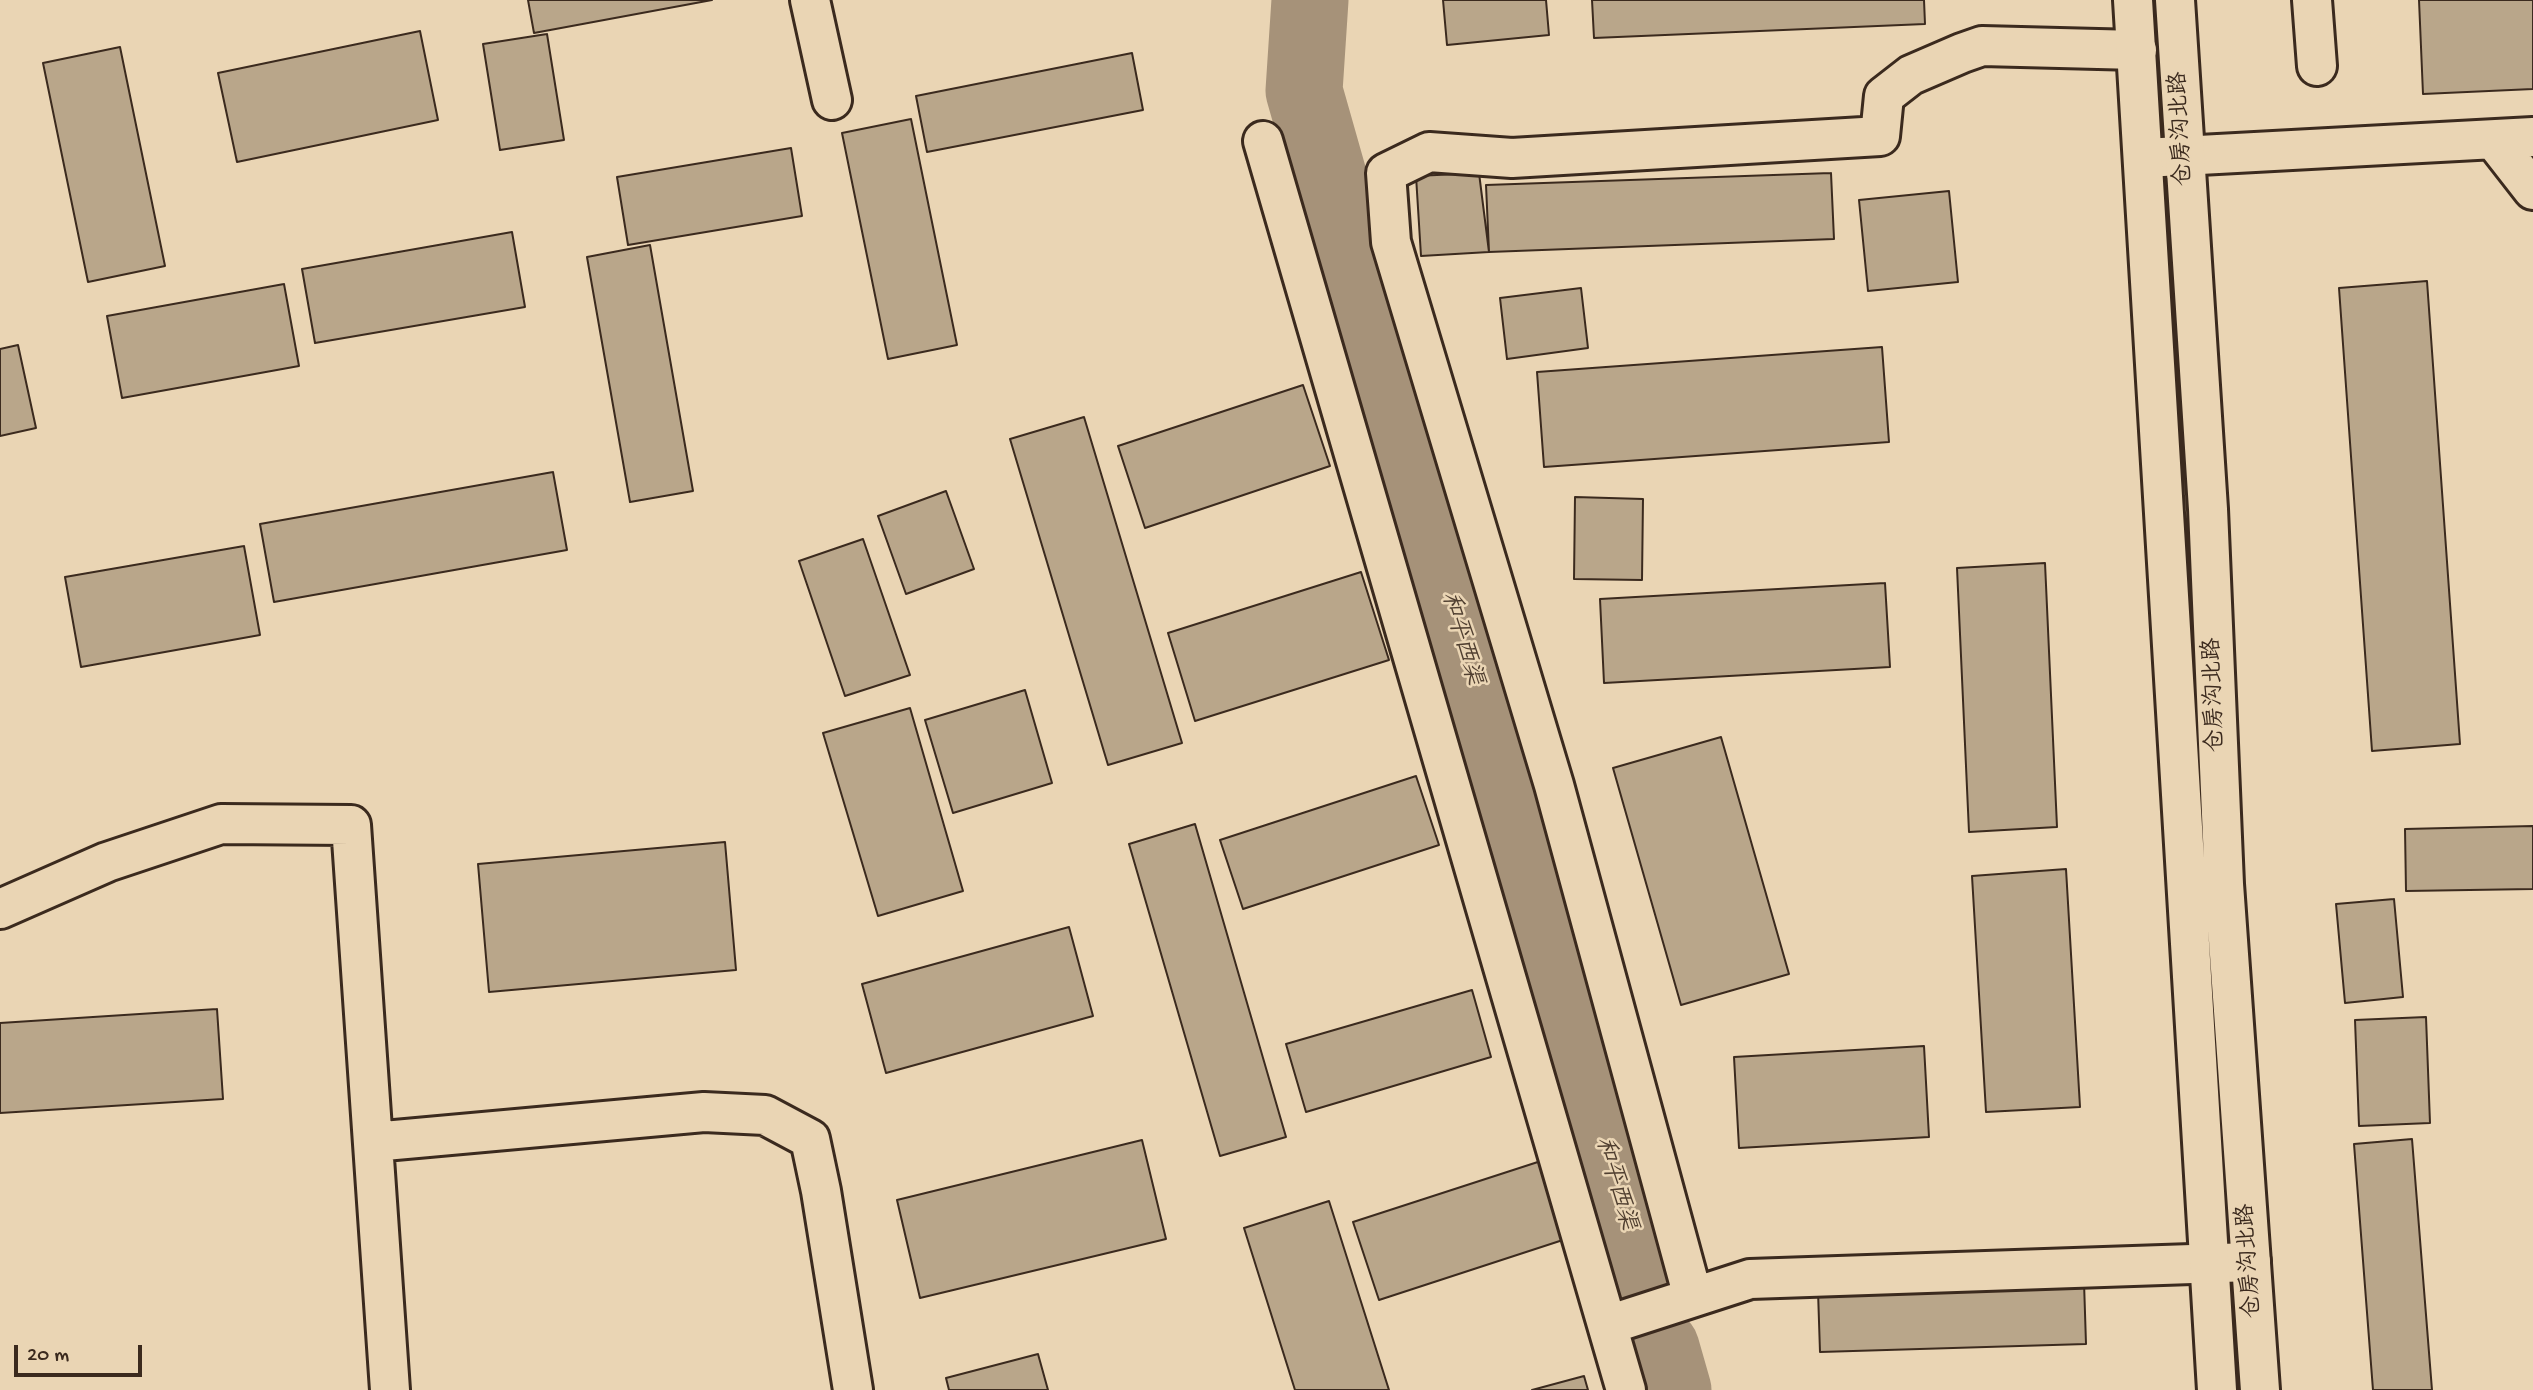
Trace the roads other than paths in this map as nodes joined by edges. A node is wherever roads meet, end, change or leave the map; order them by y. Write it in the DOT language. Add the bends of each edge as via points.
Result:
graph roads {
  1 [pos="810,0"];
  2 [pos="2133,0"];
  3 [pos="2175,0"];
  4 [pos="2312,0"];
  5 [pos="2137,50"];
  6 [pos="2317,66"];
  7 [pos="832,100"];
  8 [pos="2533,137"];
  9 [pos="2494,140"];
  10 [pos="1263,141"];
  11 [pos="2185,157"];
  12 [pos="2144,158"];
  13 [pos="2533,190"];
  14 [pos="0,909"];
  15 [pos="373,1142"];
  16 [pos="2251,1262"];
  17 [pos="2209,1264"];
  18 [pos="1693,1297"];
  19 [pos="1608,1325"];
  20 [pos="390,1390"];
  21 [pos="853,1390"];
  22 [pos="1626,1390"];
  23 [pos="2217,1390"];
  24 [pos="2260,1390"];
  1 -- 7 [label="street"];
  2 -- 5 [label="street, 仓房沟北路"];
  3 -- 11 [label="street, 仓房沟北路"];
  4 -- 6 [label="street"];
  5 -- 12 [label="street, 仓房沟北路"];
  5 -- 18 [label="street" via="1982,46 1962,52 1911,75 1884,96 1880,136 1512,158 1429,152 1386,173 1391,242 1554,785"];
  8 -- 9 [label="street"];
  9 -- 11 [label="street"];
  9 -- 13 [label="street"];
  10 -- 19 [label="street"];
  11 -- 12 [label="street"];
  11 -- 16 [label="street, 仓房沟北路" via="2208,509 2224,884"];
  12 -- 17 [label="street, 仓房沟北路"];
  14 -- 15 [label="street" via="107,862 221,824 351,825"];
  15 -- 20 [label="street"];
  15 -- 21 [label="street" via="704,1112 765,1115 810,1139"];
  16 -- 17 [label="street"];
  16 -- 24 [label="street, 仓房沟北路"];
  17 -- 18 [label="street" via="1750,1279"];
  17 -- 23 [label="street, 仓房沟北路"];
  18 -- 19 [label="street"];
  19 -- 22 [label="street"];
}
